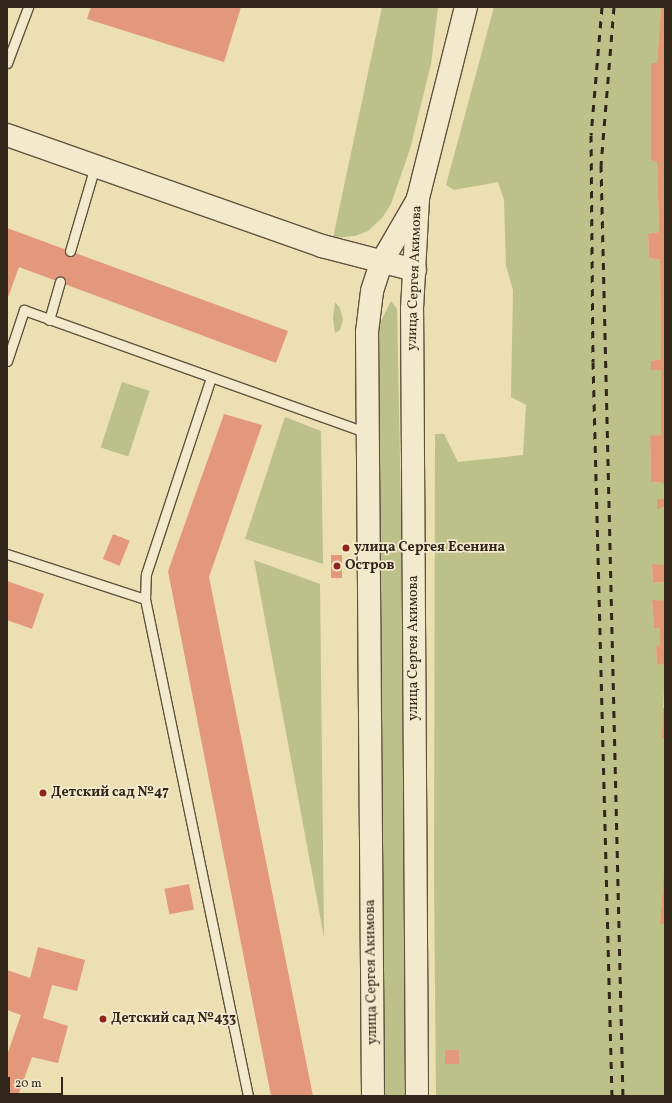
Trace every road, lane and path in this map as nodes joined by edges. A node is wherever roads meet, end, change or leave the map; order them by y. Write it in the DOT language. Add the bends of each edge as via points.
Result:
graph roads {
  1 [pos="28,7"];
  2 [pos="463,10"];
  3 [pos="7,63"];
  4 [pos="7,135"];
  5 [pos="95,166"];
  6 [pos="418,198"];
  7 [pos="70,251"];
  8 [pos="381,263"];
  9 [pos="415,270"];
  10 [pos="60,282"];
  11 [pos="49,320"];
  12 [pos="7,361"];
  13 [pos="211,377"];
  14 [pos="368,434"];
  15 [pos="7,554"];
  16 [pos="146,599"];
  17 [pos="248,1096"];
  18 [pos="374,1096"];
  19 [pos="417,1096"];
  1 -- 3 [label="lane"];
  2 -- 6 [label="main road"];
  4 -- 5 [label="main road"];
  5 -- 7 [label="lane"];
  5 -- 8 [label="main road" via="322,246"];
  6 -- 8 [label="main road, улица Сергея Акимова"];
  6 -- 9 [label="main road, улица Сергея Акимова"];
  8 -- 9 [label="main road"];
  8 -- 14 [label="main road, улица Сергея Акимова" via="372,292 367,332"];
  9 -- 19 [label="main road, улица Сергея Акимова" via="412,316"];
  10 -- 11 [label="lane"];
  11 -- 12 [label="lane" via="24,310"];
  11 -- 13 [label="lane"];
  13 -- 14 [label="lane"];
  13 -- 16 [label="lane" via="146,574"];
  14 -- 18 [label="main road, улица Сергея Акимова"];
  15 -- 16 [label="lane"];
  16 -- 17 [label="lane"];
}
